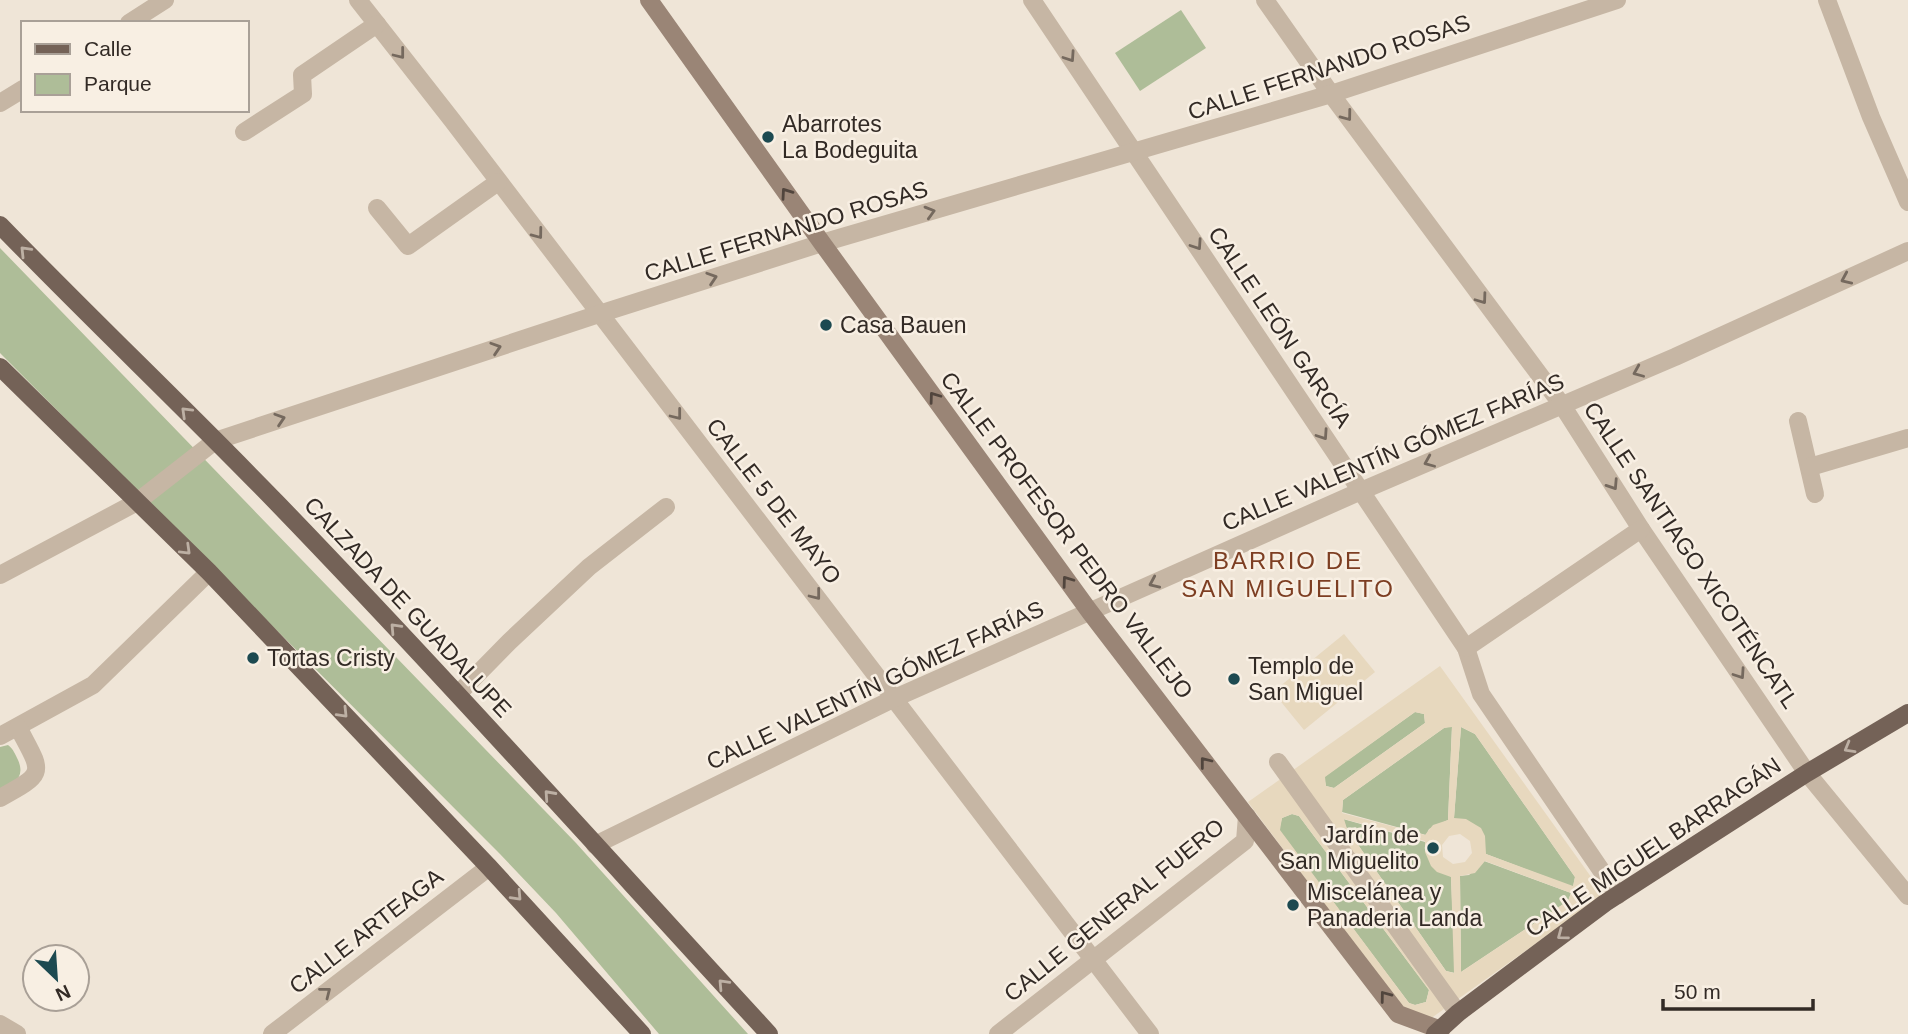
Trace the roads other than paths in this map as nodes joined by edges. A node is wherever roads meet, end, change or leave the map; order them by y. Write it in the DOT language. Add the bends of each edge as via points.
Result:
graph roads {
  1 [pos="165,0"];
  2 [pos="358,0"];
  3 [pos="649,0"];
  4 [pos="1032,0"];
  5 [pos="1265,0"];
  6 [pos="1617,0"];
  7 [pos="1827,0"];
  8 [pos="132,21"];
  9 [pos="377,24"];
  10 [pos="21,90"];
  11 [pos="1331,94"];
  12 [pos="0,103"];
  13 [pos="244,132"];
  14 [pos="1135,153"];
  15 [pos="498,182"];
  16 [pos="1908,202"];
  17 [pos="377,208"];
  18 [pos="0,225"];
  19 [pos="822,243"];
  20 [pos="1908,251"];
  21 [pos="599,314"];
  22 [pos="0,367"];
  23 [pos="1562,405"];
  24 [pos="1798,421"];
  25 [pos="1908,438"];
  26 [pos="215,441"];
  27 [pos="1810,467"];
  28 [pos="1361,491"];
  29 [pos="1815,494"];
  30 [pos="136,502"];
  31 [pos="666,507"];
  32 [pos="1641,529"];
  33 [pos="0,575"];
  34 [pos="204,576"];
  35 [pos="1090,612"];
  36 [pos="1466,648"];
  37 [pos="458,694"];
  38 [pos="895,698"];
  39 [pos="1908,713"];
  40 [pos="18,727"];
  41 [pos="0,736"];
  42 [pos="1278,762"];
  43 [pos="1807,773"];
  44 [pos="0,798"];
  45 [pos="1247,816"];
  46 [pos="595,845"];
  47 [pos="489,867"];
  48 [pos="1618,895"];
  49 [pos="1908,897"];
  50 [pos="1092,960"];
  51 [pos="1458,1013"];
  52 [pos="0,1024"];
  53 [pos="635,1032"];
  54 [pos="1442,1033"];
  55 [pos="17,1034"];
  56 [pos="272,1034"];
  57 [pos="769,1034"];
  58 [pos="998,1034"];
  59 [pos="1150,1034"];
  1 -- 8 [label="street"];
  2 -- 9 [label="street, CALLE 5 DE MAYO"];
  19 -- 3 [label="street, CALLE PROFESOR PEDRO VALLEJO, one-way"];
  4 -- 14 [label="street, CALLE LEÓN GARCÍA, one-way"];
  5 -- 11 [label="street, CALLE SANTIAGO XICOTÉNCATL"];
  6 -- 11 [label="street, CALLE FERNANDO ROSAS"];
  7 -- 16 [label="street"];
  9 -- 13 [label="street" via="302,75 303,94"];
  9 -- 15 [label="street, CALLE 5 DE MAYO, one-way"];
  10 -- 12 [label="street"];
  11 -- 14 [label="street, CALLE FERNANDO ROSAS"];
  11 -- 23 [label="street, CALLE SANTIAGO XICOTÉNCATL, one-way"];
  19 -- 14 [label="street, CALLE FERNANDO ROSAS, one-way"];
  14 -- 28 [label="street, CALLE LEÓN GARCÍA, one-way"];
  15 -- 17 [label="street" via="408,246"];
  15 -- 21 [label="street, CALLE 5 DE MAYO, one-way"];
  26 -- 18 [label="main road, CALZADA DE GUADALUPE, one-way"];
  21 -- 19 [label="street, CALLE FERNANDO ROSAS, one-way"];
  35 -- 19 [label="street, CALLE PROFESOR PEDRO VALLEJO, one-way"];
  20 -- 23 [label="street, CALLE VALENTÍN GÓMEZ FARÍAS, one-way"];
  26 -- 21 [label="street, CALLE FERNANDO ROSAS, one-way"];
  21 -- 38 [label="street, CALLE 5 DE MAYO, one-way"];
  22 -- 30 [label="main road"];
  23 -- 28 [label="street, CALLE VALENTÍN GÓMEZ FARÍAS, one-way"];
  23 -- 32 [label="street, CALLE SANTIAGO XICOTÉNCATL, one-way"];
  24 -- 27 [label="street"];
  25 -- 27 [label="street"];
  26 -- 30 [label="street, CALLE FERNANDO ROSAS"];
  37 -- 26 [label="main road, CALZADA DE GUADALUPE, one-way"];
  27 -- 29 [label="street"];
  28 -- 35 [label="street, CALLE VALENTÍN GÓMEZ FARÍAS, one-way"];
  28 -- 36 [label="street, CALLE LEÓN GARCÍA"];
  30 -- 33 [label="street, CALLE FERNANDO ROSAS"];
  30 -- 34 [label="main road, one-way"];
  31 -- 37 [label="street" via="589,567"];
  32 -- 36 [label="street"];
  32 -- 43 [label="street, CALLE SANTIAGO XICOTÉNCATL, one-way"];
  34 -- 40 [label="street" via="93,685"];
  34 -- 47 [label="main road, one-way"];
  35 -- 38 [label="street, CALLE VALENTÍN GÓMEZ FARÍAS"];
  45 -- 35 [label="street, CALLE PROFESOR PEDRO VALLEJO, one-way"];
  36 -- 48 [label="street, CALLE LEÓN GARCÍA" via="1481,694"];
  46 -- 37 [label="main road, CALZADA DE GUADALUPE, one-way"];
  38 -- 46 [label="street, CALLE VALENTÍN GÓMEZ FARÍAS"];
  38 -- 50 [label="street, CALLE 5 DE MAYO"];
  39 -- 43 [label="main road, CALLE MIGUEL BARRAGÁN, one-way"];
  40 -- 41 [label="street"];
  40 -- 44 [label="street" via="37,770 32,781"];
  42 -- 51 [label="street"];
  43 -- 48 [label="main road, CALLE MIGUEL BARRAGÁN"];
  43 -- 49 [label="street, CALLE SANTIAGO XICOTÉNCATL"];
  45 -- 50 [label="street, CALLE GENERAL FUERO" via="1245,841"];
  54 -- 45 [label="street, CALLE PROFESOR PEDRO VALLEJO, one-way" via="1398,1014"];
  57 -- 46 [label="main road, CALZADA DE GUADALUPE, one-way"];
  47 -- 53 [label="main road, one-way"];
  56 -- 47 [label="street, CALLE ARTEAGA, one-way"];
  48 -- 51 [label="main road, CALLE MIGUEL BARRAGÁN, one-way"];
  50 -- 58 [label="street, CALLE GENERAL FUERO"];
  50 -- 59 [label="street, CALLE 5 DE MAYO"];
  51 -- 54 [label="main road, CALLE MIGUEL BARRAGÁN"];
  52 -- 55 [label="street"];
}
